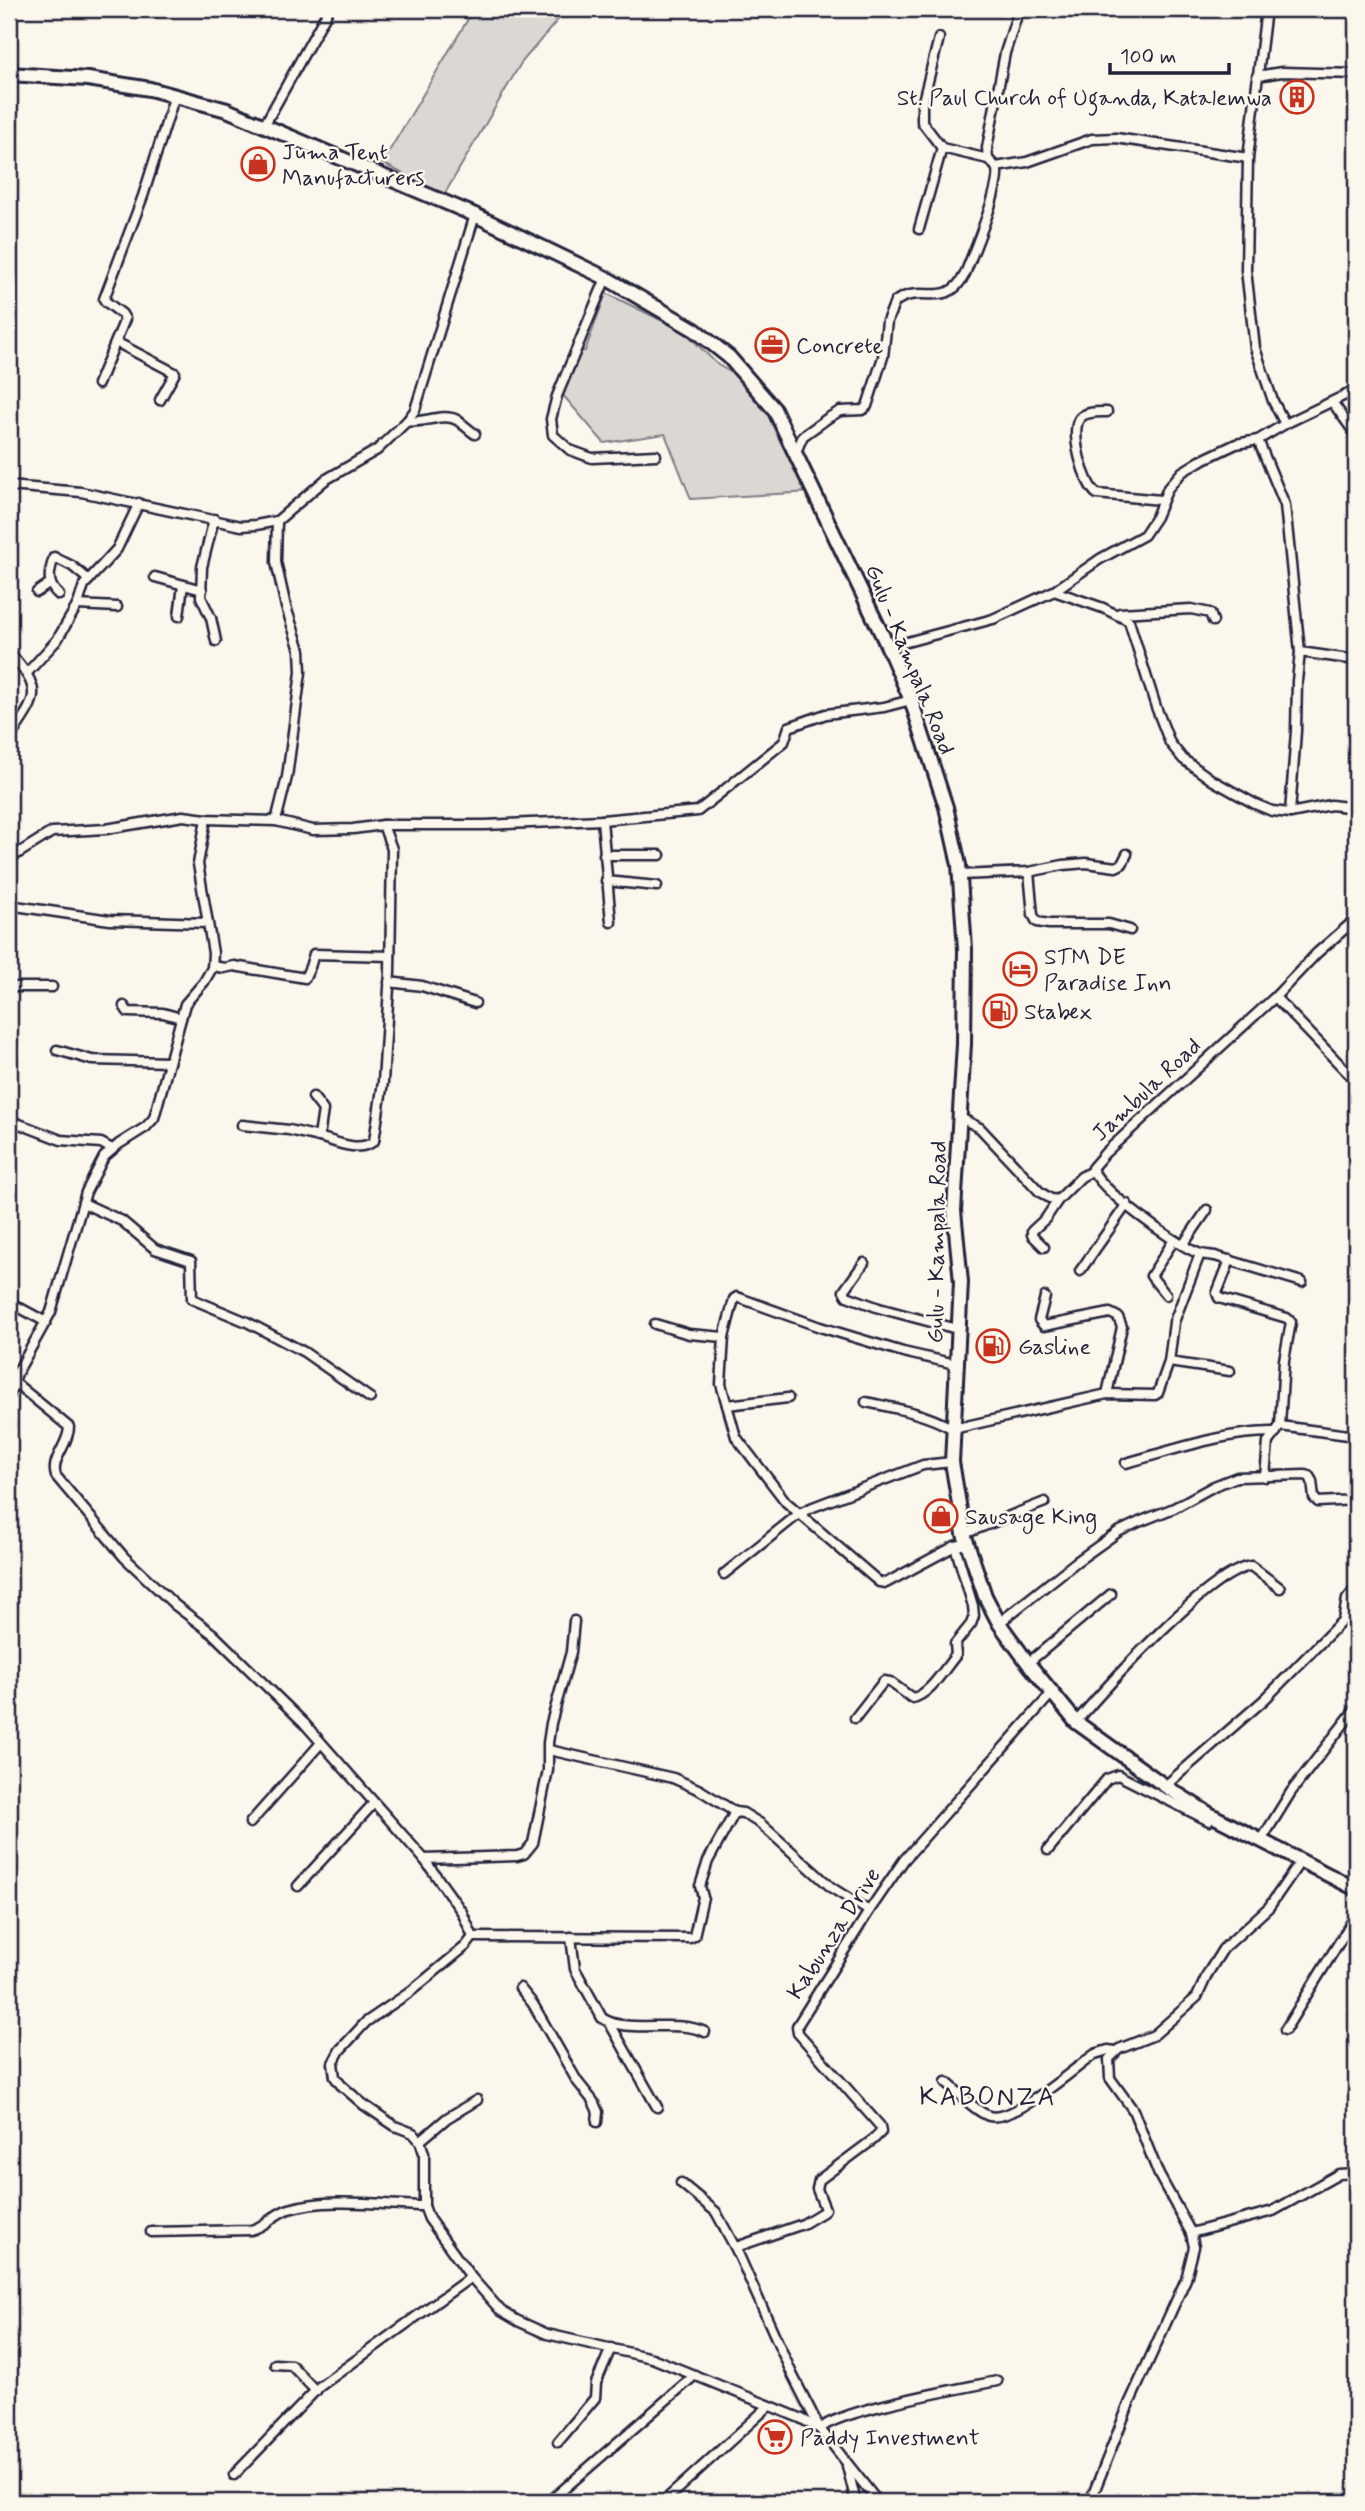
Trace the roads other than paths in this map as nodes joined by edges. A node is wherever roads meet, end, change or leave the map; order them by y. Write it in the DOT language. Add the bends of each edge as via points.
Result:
graph roads {
  1 [pos="329,9"];
  2 [pos="1019,9"];
  3 [pos="1080,9"];
  4 [pos="1108,9"];
  5 [pos="1266,9"];
  6 [pos="939,38"];
  7 [pos="9,74"];
  8 [pos="1356,74"];
  9 [pos="1257,76"];
  10 [pos="175,95"];
  11 [pos="265,124"];
  12 [pos="942,148"];
  13 [pos="1248,158"];
  14 [pos="988,159"];
  15 [pos="996,167"];
  16 [pos="475,215"];
  17 [pos="919,229"];
  18 [pos="606,278"];
  19 [pos="116,342"];
  20 [pos="98,384"];
  21 [pos="1356,390"];
  22 [pos="160,400"];
  23 [pos="1333,403"];
  24 [pos="1107,412"];
  25 [pos="407,421"];
  26 [pos="1285,424"];
  27 [pos="475,434"];
  28 [pos="1356,435"];
  29 [pos="1258,440"];
  30 [pos="796,452"];
  31 [pos="656,455"];
  32 [pos="9,486"];
  33 [pos="1161,500"];
  34 [pos="139,503"];
  35 [pos="214,519"];
  36 [pos="277,522"];
  37 [pos="155,578"];
  38 [pos="89,580"];
  39 [pos="50,583"];
  40 [pos="183,585"];
  41 [pos="201,590"];
  42 [pos="1054,591"];
  43 [pos="37,592"];
  44 [pos="59,595"];
  45 [pos="77,605"];
  46 [pos="117,607"];
  47 [pos="1117,613"];
  48 [pos="179,616"];
  49 [pos="1213,621"];
  50 [pos="216,641"];
  51 [pos="888,647"];
  52 [pos="9,652"];
  53 [pos="1300,652"];
  54 [pos="1356,660"];
  55 [pos="27,673"];
  56 [pos="911,701"];
  57 [pos="9,739"];
  58 [pos="1356,808"];
  59 [pos="1290,813"];
  60 [pos="206,819"];
  61 [pos="602,820"];
  62 [pos="276,821"];
  63 [pos="383,825"];
  64 [pos="1128,854"];
  65 [pos="604,855"];
  66 [pos="660,855"];
  67 [pos="9,859"];
  68 [pos="1029,872"];
  69 [pos="960,875"];
  70 [pos="606,881"];
  71 [pos="657,886"];
  72 [pos="9,905"];
  73 [pos="1356,919"];
  74 [pos="611,922"];
  75 [pos="207,923"];
  76 [pos="1130,930"];
  77 [pos="390,956"];
  78 [pos="213,967"];
  79 [pos="390,982"];
  80 [pos="9,986"];
  81 [pos="52,987"];
  82 [pos="1275,997"];
  83 [pos="475,1003"];
  84 [pos="124,1006"];
  85 [pos="181,1018"];
  86 [pos="57,1050"];
  87 [pos="169,1062"];
  88 [pos="1349,1074"];
  89 [pos="313,1097"];
  90 [pos="959,1117"];
  91 [pos="9,1121"];
  92 [pos="242,1125"];
  93 [pos="319,1137"];
  94 [pos="112,1149"];
  95 [pos="1092,1171"];
  96 [pos="1058,1200"];
  97 [pos="83,1203"];
  98 [pos="1127,1204"];
  99 [pos="1207,1210"];
  100 [pos="1174,1240"];
  101 [pos="1183,1245"];
  102 [pos="1044,1247"];
  103 [pos="1200,1254"];
  104 [pos="1230,1260"];
  105 [pos="864,1263"];
  106 [pos="1080,1271"];
  107 [pos="1302,1282"];
  108 [pos="1166,1295"];
  109 [pos="1045,1297"];
  110 [pos="9,1302"];
  111 [pos="46,1322"];
  112 [pos="655,1324"];
  113 [pos="957,1329"];
  114 [pos="724,1337"];
  115 [pos="1169,1362"];
  116 [pos="955,1364"];
  117 [pos="1230,1371"];
  118 [pos="11,1389"];
  119 [pos="1107,1394"];
  120 [pos="370,1398"];
  121 [pos="789,1398"];
  122 [pos="866,1402"];
  123 [pos="727,1405"];
  124 [pos="953,1429"];
  125 [pos="1278,1429"];
  126 [pos="1356,1436"];
  127 [pos="952,1462"];
  128 [pos="1126,1463"];
  129 [pos="1265,1477"];
  130 [pos="1356,1500"];
  131 [pos="1045,1502"];
  132 [pos="800,1513"];
  133 [pos="962,1541"];
  134 [pos="724,1574"];
  135 [pos="1280,1588"];
  136 [pos="1356,1588"];
  137 [pos="1111,1594"];
  138 [pos="574,1621"];
  139 [pos="999,1623"];
  140 [pos="1028,1663"];
  141 [pos="1052,1693"];
  142 [pos="1356,1709"];
  143 [pos="855,1718"];
  144 [pos="1076,1722"];
  145 [pos="321,1743"];
  146 [pos="549,1750"];
  147 [pos="1165,1786"];
  148 [pos="373,1804"];
  149 [pos="735,1812"];
  150 [pos="250,1822"];
  151 [pos="1257,1837"];
  152 [pos="1048,1850"];
  153 [pos="424,1859"];
  154 [pos="1302,1859"];
  155 [pos="299,1886"];
  156 [pos="1356,1889"];
  157 [pos="869,1910"];
  158 [pos="1356,1915"];
  159 [pos="473,1937"];
  160 [pos="571,1937"];
  161 [pos="520,1988"];
  162 [pos="608,2022"];
  163 [pos="1285,2030"];
  164 [pos="705,2032"];
  165 [pos="1115,2051"];
  166 [pos="946,2082"];
  167 [pos="478,2100"];
  168 [pos="657,2107"];
  169 [pos="597,2122"];
  170 [pos="421,2141"];
  171 [pos="1356,2173"];
  172 [pos="681,2183"];
  173 [pos="424,2206"];
  174 [pos="151,2232"];
  175 [pos="1191,2233"];
  176 [pos="737,2251"];
  177 [pos="471,2277"];
  178 [pos="611,2348"];
  179 [pos="275,2364"];
  180 [pos="695,2375"];
  181 [pos="997,2381"];
  182 [pos="316,2392"];
  183 [pos="769,2406"];
  184 [pos="820,2429"];
  185 [pos="558,2442"];
  186 [pos="846,2463"];
  187 [pos="234,2475"];
  188 [pos="549,2502"];
  189 [pos="663,2502"];
  190 [pos="856,2502"];
  191 [pos="878,2502"];
  192 [pos="1090,2502"];
  1 -- 11 [label="street"];
  2 -- 14 [label="street" via="1005,53"];
  3 -- 4 [label="street" via="1102,13"];
  5 -- 9 [label="street"];
  6 -- 12 [label="street" via="920,114"];
  7 -- 10 [label="main road, Gulu - Kampala Road" via="88,79"];
  8 -- 9 [label="street"];
  9 -- 13 [label="street"];
  10 -- 11 [label="main road, Gulu - Kampala Road"];
  10 -- 19 [label="street" via="104,299 125,318"];
  11 -- 16 [label="main road, Gulu - Kampala Road"];
  12 -- 14 [label="street"];
  12 -- 17 [label="street"];
  13 -- 15 [label="street" via="1116,138 1092,139 1027,162"];
  13 -- 26 [label="street" via="1246,270 1251,328 1263,376"];
  14 -- 15 [label="street"];
  15 -- 30 [label="street" via="995,192 956,289 909,295 895,302 867,406 828,418 803,436"];
  16 -- 18 [label="main road, Gulu - Kampala Road"];
  16 -- 25 [label="street" via="415,410"];
  18 -- 30 [label="main road, Gulu - Kampala Road" via="695,330 729,357 774,409"];
  18 -- 31 [label="street" via="557,396 551,419 553,435 570,450 592,458"];
  19 -- 20 [label="street"];
  19 -- 22 [label="street" via="175,373"];
  21 -- 23 [label="street"];
  23 -- 26 [label="street"];
  23 -- 28 [label="street"];
  24 -- 33 [label="street" via="1085,414 1078,421 1080,461 1090,489 1097,494"];
  25 -- 27 [label="street" via="456,419"];
  25 -- 36 [label="street" via="377,450 325,480"];
  26 -- 29 [label="street"];
  29 -- 33 [label="street" via="1236,444 1191,467 1172,482"];
  29 -- 53 [label="street" via="1284,505"];
  30 -- 51 [label="main road, Gulu - Kampala Road"];
  32 -- 34 [label="street"];
  33 -- 42 [label="street" via="1144,535"];
  34 -- 35 [label="street"];
  34 -- 38 [label="street" via="117,549"];
  35 -- 36 [label="street" via="241,526"];
  35 -- 41 [label="street"];
  36 -- 62 [label="street" via="276,562 300,650 301,672 287,777"];
  37 -- 40 [label="street"];
  38 -- 39 [label="street" via="54,557"];
  38 -- 45 [label="street"];
  39 -- 43 [label="street"];
  39 -- 44 [label="street"];
  40 -- 41 [label="street"];
  40 -- 48 [label="street"];
  41 -- 50 [label="street"];
  42 -- 47 [label="street"];
  42 -- 51 [label="street" via="993,619"];
  45 -- 46 [label="street"];
  45 -- 55 [label="street" via="57,640"];
  47 -- 49 [label="street" via="1191,609 1210,613"];
  47 -- 59 [label="street" via="1129,621 1170,743 1183,759 1255,804"];
  51 -- 56 [label="main road, Gulu - Kampala Road"];
  52 -- 55 [label="street"];
  53 -- 54 [label="street"];
  53 -- 59 [label="street"];
  55 -- 57 [label="street" via="34,698"];
  56 -- 61 [label="street" via="826,714 789,727 784,742 698,811"];
  56 -- 69 [label="main road, Gulu - Kampala Road" via="946,807"];
  58 -- 59 [label="street" via="1331,805"];
  60 -- 62 [label="street"];
  60 -- 67 [label="street" via="183,816 106,829 52,832"];
  60 -- 75 [label="street" via="198,864"];
  61 -- 63 [label="street"];
  61 -- 65 [label="street"];
  62 -- 63 [label="street" via="313,830"];
  63 -- 77 [label="street" via="392,849"];
  64 -- 68 [label="street" via="1116,867 1086,863"];
  65 -- 66 [label="street"];
  65 -- 70 [label="street"];
  68 -- 69 [label="street"];
  68 -- 76 [label="street" via="1037,922 1109,924"];
  69 -- 90 [label="main road, Gulu - Kampala Road" via="965,949"];
  70 -- 71 [label="street"];
  70 -- 74 [label="street"];
  72 -- 75 [label="street" via="110,920"];
  73 -- 82 [label="street, Jambula Road"];
  75 -- 78 [label="street"];
  77 -- 78 [label="street" via="314,954 304,978 234,966"];
  77 -- 79 [label="street"];
  78 -- 85 [label="street" via="185,1004"];
  79 -- 83 [label="street" via="422,986"];
  79 -- 93 [label="street" via="374,1141 360,1147"];
  80 -- 81 [label="street"];
  82 -- 88 [label="street"];
  82 -- 95 [label="street, Jambula Road" via="1105,1153"];
  84 -- 85 [label="street" via="128,1012"];
  85 -- 87 [label="street"];
  86 -- 87 [label="street" via="92,1060"];
  87 -- 94 [label="street" via="154,1118"];
  89 -- 93 [label="street" via="323,1110"];
  90 -- 96 [label="street" via="980,1128 1040,1192"];
  90 -- 113 [label="main road, Gulu - Kampala Road" via="954,1211 961,1282"];
  91 -- 94 [label="street" via="61,1140 102,1143"];
  92 -- 93 [label="street"];
  94 -- 97 [label="street"];
  95 -- 96 [label="street"];
  95 -- 98 [label="street, Jambula Road"];
  96 -- 102 [label="street" via="1032,1231"];
  97 -- 111 [label="street"];
  97 -- 120 [label="street" via="122,1221 155,1249 191,1261 192,1299 304,1352"];
  98 -- 100 [label="street, Jambula Road"];
  98 -- 106 [label="street"];
  99 -- 101 [label="street"];
  100 -- 101 [label="street, Jambula Road"];
  100 -- 108 [label="street" via="1152,1276"];
  101 -- 103 [label="street, Jambula Road"];
  103 -- 104 [label="street, Jambula Road"];
  103 -- 115 [label="street" via="1174,1322"];
  104 -- 107 [label="street, Jambula Road"];
  104 -- 125 [label="street" via="1219,1298 1291,1322"];
  105 -- 113 [label="street" via="846,1286 847,1296"];
  109 -- 119 [label="street" via="1039,1320 1044,1326 1110,1313 1121,1322"];
  110 -- 111 [label="street"];
  111 -- 118 [label="street"];
  112 -- 114 [label="street" via="689,1334"];
  113 -- 116 [label="main road, Gulu - Kampala Road"];
  114 -- 116 [label="street" via="734,1299 740,1297 820,1327"];
  114 -- 123 [label="street" via="721,1384"];
  115 -- 117 [label="street"];
  115 -- 119 [label="street" via="1155,1395"];
  116 -- 124 [label="main road, Gulu - Kampala Road"];
  118 -- 145 [label="street" via="67,1424 67,1440 54,1465 56,1476 124,1557 213,1634"];
  119 -- 124 [label="street"];
  121 -- 123 [label="street"];
  122 -- 124 [label="street"];
  123 -- 132 [label="street" via="736,1437 786,1502"];
  124 -- 127 [label="main road, Gulu - Kampala Road"];
  125 -- 126 [label="street"];
  125 -- 128 [label="street" via="1222,1437"];
  125 -- 129 [label="street" via="1268,1442"];
  127 -- 132 [label="street" via="923,1465"];
  127 -- 133 [label="main road, Gulu - Kampala Road"];
  129 -- 130 [label="street" via="1309,1476 1318,1502"];
  129 -- 139 [label="street" via="1237,1477 1118,1532"];
  131 -- 133 [label="street"];
  132 -- 133 [label="street" via="881,1584"];
  132 -- 134 [label="street"];
  133 -- 139 [label="main road, Gulu - Kampala Road"];
  133 -- 143 [label="street" via="974,1616 955,1644 956,1655 916,1698 884,1681"];
  135 -- 144 [label="street" via="1251,1566 1212,1585"];
  136 -- 147 [label="street" via="1343,1620 1265,1699"];
  137 -- 140 [label="street"];
  138 -- 146 [label="street"];
  139 -- 140 [label="main road, Gulu - Kampala Road"];
  140 -- 141 [label="main road, Gulu - Kampala Road"];
  141 -- 144 [label="main road, Gulu - Kampala Road"];
  141 -- 157 [label="street, Kabunza Drive" via="918,1842"];
  142 -- 151 [label="street"];
  144 -- 147 [label="main road, Gulu - Kampala Road"];
  145 -- 148 [label="street"];
  145 -- 150 [label="street"];
  146 -- 149 [label="street" via="673,1778"];
  146 -- 153 [label="street" via="533,1843 524,1854"];
  147 -- 151 [label="main road, Gulu - Kampala Road"];
  148 -- 153 [label="street"];
  148 -- 155 [label="street"];
  149 -- 157 [label="street" via="761,1824 832,1888"];
  149 -- 160 [label="street" via="699,1886 703,1897 695,1937"];
  151 -- 152 [label="street" via="1223,1828 1118,1775 1107,1779"];
  151 -- 154 [label="main road, Gulu - Kampala Road"];
  153 -- 159 [label="street" via="462,1912"];
  154 -- 156 [label="main road, Gulu - Kampala Road"];
  154 -- 165 [label="street" via="1269,1907 1223,1949 1197,1997 1154,2035"];
  157 -- 176 [label="street, Kabunza Drive" via="797,2026 798,2033 881,2132 818,2180 823,2213 738,2246"];
  158 -- 163 [label="street"];
  159 -- 160 [label="street"];
  159 -- 170 [label="street" via="410,1992 366,2022 333,2063 334,2077 341,2085"];
  160 -- 162 [label="street" via="575,1969 597,2012"];
  161 -- 169 [label="street" via="593,2101"];
  162 -- 164 [label="street" via="679,2025"];
  162 -- 168 [label="street"];
  165 -- 166 [label="street" via="1095,2054 1022,2108 999,2117 978,2110"];
  165 -- 175 [label="street" via="1109,2059 1110,2078 1133,2110 1159,2175"];
  167 -- 170 [label="street"];
  170 -- 173 [label="street"];
  171 -- 175 [label="street" via="1339,2175 1306,2190 1273,2211"];
  172 -- 176 [label="street" via="716,2212"];
  173 -- 174 [label="street" via="325,2203 286,2209 251,2230"];
  173 -- 177 [label="street"];
  175 -- 192 [label="street" via="1194,2247 1186,2279"];
  176 -- 184 [label="street"];
  177 -- 178 [label="street" via="501,2311 517,2321 547,2334"];
  177 -- 182 [label="street"];
  178 -- 180 [label="street"];
  178 -- 185 [label="street" via="596,2383 595,2398"];
  179 -- 182 [label="street" via="291,2365"];
  180 -- 183 [label="street"];
  180 -- 188 [label="street"];
  181 -- 184 [label="street" via="866,2410 825,2423"];
  182 -- 187 [label="street"];
  183 -- 184 [label="street"];
  183 -- 189 [label="street"];
  184 -- 186 [label="street"];
  186 -- 190 [label="street"];
  186 -- 191 [label="street"];
}
